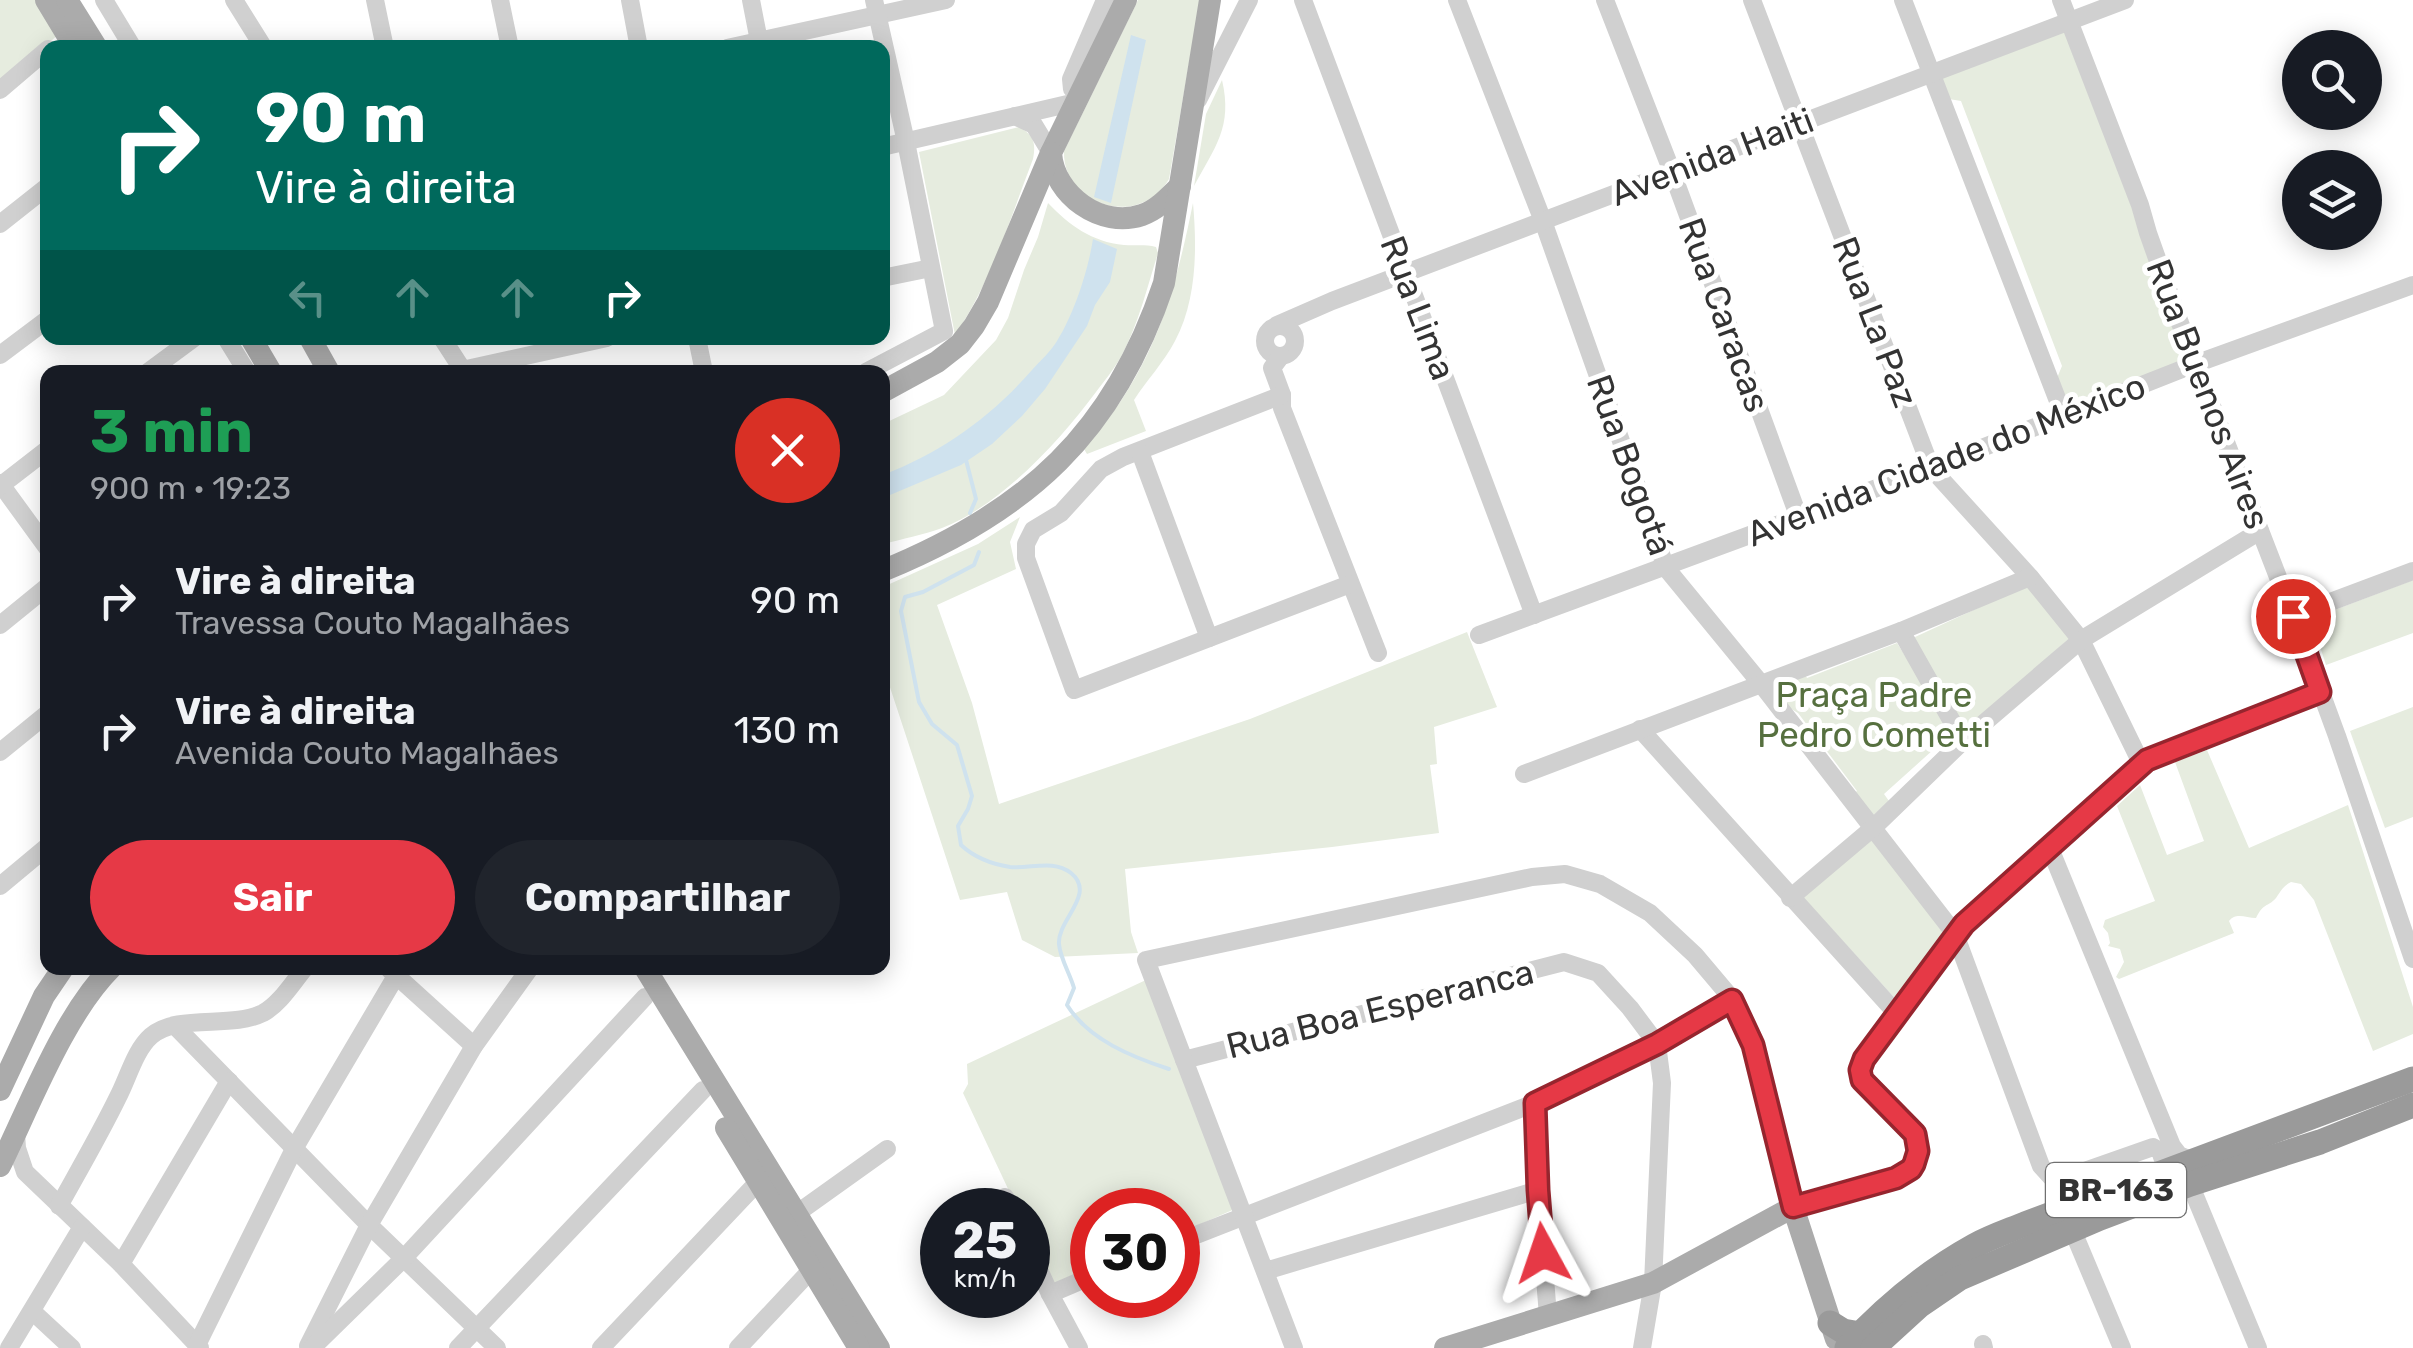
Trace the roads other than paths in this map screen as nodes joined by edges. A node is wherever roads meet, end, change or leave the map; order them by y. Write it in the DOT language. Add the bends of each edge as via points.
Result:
graph roads {
  1 [pos="46,0"];
  2 [pos="67,0"];
  3 [pos="104,0"];
  4 [pos="234,0"];
  5 [pos="375,0"];
  6 [pos="500,0"];
  7 [pos="630,0"];
  8 [pos="751,0"];
  9 [pos="946,0"];
  10 [pos="1105,0"];
  11 [pos="1126,0"];
  12 [pos="1210,0"];
  13 [pos="1249,0"];
  14 [pos="1303,0"];
  15 [pos="1457,0"];
  16 [pos="1605,0"];
  17 [pos="1752,0"];
  18 [pos="1903,0"];
  19 [pos="2061,0"];
  20 [pos="2125,0"];
  21 [pos="876,8"];
  22 [pos="2069,22"];
  23 [pos="52,40"];
  24 [pos="91,40"];
  25 [pos="129,40"];
  26 [pos="259,40"];
  27 [pos="383,40"];
  28 [pos="508,40"];
  29 [pos="638,40"];
  30 [pos="759,40"];
  31 [pos="763,40"];
  32 [pos="883,40"];
  33 [pos="40,60"];
  34 [pos="890,71"];
  35 [pos="1931,74"];
  36 [pos="0,90"];
  37 [pos="1078,98"];
  38 [pos="1193,109"];
  39 [pos="1014,116"];
  40 [pos="1799,124"];
  41 [pos="906,142"];
  42 [pos="890,145"];
  43 [pos="1052,160"];
  44 [pos="1672,172"];
  45 [pos="1180,186"];
  46 [pos="40,192"];
  47 [pos="1543,221"];
  48 [pos="0,224"];
  49 [pos="932,268"];
  50 [pos="1405,274"];
  51 [pos="890,276"];
  52 [pos="2413,286"];
  53 [pos="40,324"];
  54 [pos="1290,324"];
  55 [pos="185,345"];
  56 [pos="576,345"];
  57 [pos="1274,352"];
  58 [pos="0,354"];
  59 [pos="2195,364"];
  60 [pos="157,365"];
  61 [pos="489,365"];
  62 [pos="879,365"];
  63 [pos="890,388"];
  64 [pos="1279,401"];
  65 [pos="2064,414"];
  66 [pos="1140,452"];
  67 [pos="40,456"];
  68 [pos="1931,468"];
  69 [pos="0,485"];
  70 [pos="1799,518"];
  71 [pos="2260,530"];
  72 [pos="40,538"];
  73 [pos="890,567"];
  74 [pos="1666,568"];
  75 [pos="2413,571"];
  76 [pos="2030,577"];
  77 [pos="1350,584"];
  78 [pos="40,592"];
  79 [pos="1534,616"];
  80 [pos="2293,616"];
  81 [pos="0,625"];
  82 [pos="1901,631"];
  83 [pos="1479,635"];
  84 [pos="1209,638"];
  85 [pos="2082,640"];
  86 [pos="1378,654"];
  87 [pos="1762,685"];
  88 [pos="2320,692"];
  89 [pos="40,720"];
  90 [pos="1640,729"];
  91 [pos="1963,741"];
  92 [pos="0,752"];
  93 [pos="2142,764"];
  94 [pos="1524,774"];
  95 [pos="1874,827"];
  96 [pos="2048,846"];
  97 [pos="40,853"];
  98 [pos="0,886"];
  99 [pos="1790,898"];
  100 [pos="1954,934"];
  101 [pos="2413,959"];
  102 [pos="58,975"];
  103 [pos="105,975"];
  104 [pos="299,975"];
  105 [pos="390,975"];
  106 [pos="395,975"];
  107 [pos="525,975"];
  108 [pos="631,975"];
  109 [pos="650,975"];
  110 [pos="645,997"];
  111 [pos="1732,1000"];
  112 [pos="1897,1014"];
  113 [pos="175,1026"];
  114 [pos="1657,1044"];
  115 [pos="474,1046"];
  116 [pos="1184,1060"];
  117 [pos="6,1063"];
  118 [pos="2413,1079"];
  119 [pos="228,1081"];
  120 [pos="0,1090"];
  121 [pos="703,1090"];
  122 [pos="35,1092"];
  123 [pos="1535,1103"];
  124 [pos="2413,1104"];
  125 [pos="16,1134"];
  126 [pos="887,1148"];
  127 [pos="294,1149"];
  128 [pos="0,1166"];
  129 [pos="2167,1171"];
  130 [pos="25,1172"];
  131 [pos="2192,1172"];
  132 [pos="0,1177"];
  133 [pos="757,1183"];
  134 [pos="1538,1190"];
  135 [pos="60,1206"];
  136 [pos="1793,1207"];
  137 [pos="796,1214"];
  138 [pos="1244,1215"];
  139 [pos="369,1225"];
  140 [pos="82,1227"];
  141 [pos="2072,1229"];
  142 [pos="1200,1233"];
  143 [pos="403,1259"];
  144 [pos="121,1264"];
  145 [pos="810,1270"];
  146 [pos="1265,1271"];
  147 [pos="1653,1283"];
  148 [pos="1070,1285"];
  149 [pos="1050,1294"];
  150 [pos="32,1311"];
  151 [pos="1548,1316"];
  152 [pos="1830,1323"];
  153 [pos="476,1328"];
  154 [pos="1855,1344"];
  155 [pos="198,1346"];
  156 [pos="1458,1346"];
  157 [pos="9,1348"];
  158 [pos="72,1348"];
  159 [pos="310,1348"];
  160 [pos="458,1348"];
  161 [pos="496,1348"];
  162 [pos="601,1348"];
  163 [pos="738,1348"];
  164 [pos="859,1348"];
  165 [pos="879,1348"];
  166 [pos="1079,1348"];
  167 [pos="1294,1348"];
  168 [pos="1642,1348"];
  169 [pos="2122,1348"];
  170 [pos="2258,1348"];
  1 -- 23 [label="main road"];
  2 -- 24 [label="main road"];
  3 -- 25 [label="street"];
  4 -- 26 [label="street"];
  5 -- 27 [label="street"];
  6 -- 28 [label="street"];
  7 -- 29 [label="street"];
  8 -- 30 [label="street"];
  9 -- 21 [label="street"];
  10 -- 37 [label="street" via="1071,79"];
  11 -- 37 [label="main road"];
  12 -- 38 [label="main road"];
  13 -- 38 [label="street"];
  14 -- 50 [label="street, Rua Lima"];
  15 -- 47 [label="street, Rua Bogotá"];
  16 -- 44 [label="street, Rua Caracas"];
  17 -- 40 [label="street, Rua La Paz"];
  18 -- 35 [label="street"];
  19 -- 22 [label="street, Rua Buenos Aires"];
  20 -- 22 [label="street, Avenida Haiti"];
  21 -- 31 [label="street"];
  21 -- 32 [label="street"];
  22 -- 35 [label="street, Avenida Haiti"];
  22 -- 59 [label="street, Rua Buenos Aires"];
  33 -- 36 [label="street"];
  34 -- 41 [label="street"];
  35 -- 40 [label="street, Avenida Haiti"];
  35 -- 65 [label="street"];
  37 -- 39 [label="street"];
  37 -- 43 [label="main road"];
  38 -- 45 [label="main road"];
  39 -- 41 [label="street"];
  39 -- 43 [label="street" via="1034,125"];
  40 -- 44 [label="street, Avenida Haiti"];
  40 -- 68 [label="street, Rua La Paz"];
  41 -- 42 [label="street"];
  41 -- 49 [label="street"];
  43 -- 45 [label="main road" via="1076,201 1121,219 1148,213"];
  43 -- 63 [label="main road" via="974,326 937,362"];
  44 -- 47 [label="street, Avenida Haiti"];
  44 -- 70 [label="street, Rua Caracas"];
  45 -- 73 [label="main road" via="1153,314 1092,422 1017,499 960,536"];
  46 -- 48 [label="street"];
  47 -- 50 [label="street, Avenida Haiti"];
  47 -- 74 [label="street, Rua Bogotá"];
  49 -- 51 [label="street"];
  49 -- 62 [label="street" via="944,331"];
  50 -- 54 [label="street, Avenida Haiti"];
  50 -- 79 [label="street, Rua Lima"];
  52 -- 59 [label="street, Avenida Cidade do México"];
  53 -- 58 [label="street"];
  54 -- 57 [label="street" via="1266,334"];
  54 -- 57 [label="street" via="1293,350"];
  55 -- 60 [label="street"];
  56 -- 61 [label="street"];
  57 -- 64 [label="street" via="1262,367"];
  59 -- 65 [label="street, Avenida Cidade do México"];
  59 -- 71 [label="street, Rua Buenos Aires"];
  64 -- 66 [label="street"];
  64 -- 77 [label="street"];
  65 -- 68 [label="street, Avenida Cidade do México"];
  66 -- 84 [label="street"];
  66 -- 84 [label="street" via="1101,469 1026,544 1074,690"];
  67 -- 69 [label="street"];
  68 -- 70 [label="street, Avenida Cidade do México"];
  68 -- 76 [label="street, Rua La Paz"];
  69 -- 72 [label="street"];
  70 -- 74 [label="street, Avenida Cidade do México"];
  71 -- 80 [label="street, Rua Buenos Aires"];
  71 -- 85 [label="street"];
  74 -- 79 [label="street, Avenida Cidade do México"];
  74 -- 87 [label="street, Rua Bogotá"];
  75 -- 80 [label="street"];
  76 -- 82 [label="street"];
  76 -- 85 [label="street, Rua La Paz"];
  77 -- 84 [label="street"];
  77 -- 86 [label="street"];
  78 -- 81 [label="street"];
  79 -- 83 [label="street, Avenida Cidade do México"];
  80 -- 88 [label="street, Rua Buenos Aires"];
  82 -- 87 [label="street"];
  82 -- 91 [label="street"];
  85 -- 91 [label="street"];
  85 -- 93 [label="street, Rua La Paz"];
  87 -- 90 [label="street"];
  87 -- 95 [label="street, Rua Bogotá"];
  88 -- 93 [label="street"];
  88 -- 101 [label="street, Rua Buenos Aires"];
  89 -- 92 [label="street"];
  90 -- 94 [label="street"];
  90 -- 99 [label="street"];
  91 -- 95 [label="street"];
  93 -- 96 [label="street"];
  95 -- 99 [label="street"];
  95 -- 100 [label="street, Rua Bogotá"];
  96 -- 100 [label="street"];
  96 -- 131 [label="street" via="2172,1146"];
  97 -- 98 [label="street"];
  99 -- 112 [label="street"];
  100 -- 112 [label="street"];
  100 -- 129 [label="street, Rua Bogotá" via="2041,1166 2051,1177 2068,1179 2153,1147"];
  102 -- 117 [label="main road"];
  103 -- 122 [label="main road"];
  104 -- 113 [label="street" via="262,1014"];
  105 -- 127 [label="street"];
  106 -- 115 [label="street"];
  107 -- 115 [label="street"];
  108 -- 110 [label="main road"];
  109 -- 137 [label="main road"];
  110 -- 121 [label="main road"];
  110 -- 143 [label="street"];
  111 -- 114 [label="street"];
  111 -- 116 [label="street" via="1650,913 1600,884 1565,874 1532,877 1146,960"];
  111 -- 136 [label="street" via="1753,1045"];
  112 -- 136 [label="street" via="1860,1070 1916,1137 1914,1164 1896,1178"];
  113 -- 119 [label="street"];
  113 -- 135 [label="street" via="143,1046"];
  114 -- 116 [label="street, Rua Boa Esperanca" via="1598,973 1564,962"];
  114 -- 123 [label="street"];
  114 -- 147 [label="street" via="1662,1083"];
  115 -- 139 [label="street"];
  116 -- 138 [label="street"];
  117 -- 120 [label="main road"];
  117 -- 122 [label="main road" via="32,1077"];
  118 -- 131 [label="highway, BR-163"];
  119 -- 127 [label="street"];
  119 -- 144 [label="street"];
  121 -- 133 [label="main road"];
  121 -- 153 [label="street"];
  122 -- 125 [label="main road"];
  123 -- 134 [label="street"];
  123 -- 138 [label="street"];
  124 -- 131 [label="highway, BR-163" via="2320,1142"];
  125 -- 128 [label="main road"];
  125 -- 130 [label="street"];
  126 -- 137 [label="street"];
  127 -- 139 [label="street"];
  127 -- 155 [label="street"];
  129 -- 131 [label="highway, BR-163"];
  129 -- 154 [label="highway, BR-163" via="1976,1245 1933,1271"];
  130 -- 132 [label="street"];
  130 -- 135 [label="street"];
  131 -- 141 [label="highway, BR-163"];
  131 -- 170 [label="street"];
  133 -- 145 [label="main road"];
  133 -- 162 [label="street"];
  134 -- 146 [label="street"];
  134 -- 151 [label="street"];
  135 -- 140 [label="street"];
  136 -- 147 [label="main road"];
  136 -- 152 [label="main road"];
  137 -- 165 [label="main road"];
  138 -- 142 [label="street"];
  138 -- 146 [label="street"];
  139 -- 143 [label="street"];
  139 -- 159 [label="street"];
  140 -- 144 [label="street"];
  140 -- 150 [label="street"];
  141 -- 154 [label="highway, BR-163" via="1960,1278"];
  141 -- 169 [label="street"];
  143 -- 153 [label="street"];
  143 -- 159 [label="street"];
  144 -- 155 [label="street"];
  145 -- 163 [label="street"];
  145 -- 164 [label="main road"];
  146 -- 167 [label="street"];
  147 -- 151 [label="main road"];
  147 -- 168 [label="street"];
  148 -- 149 [label="street"];
  149 -- 166 [label="street"];
  150 -- 157 [label="street"];
  150 -- 158 [label="street"];
  151 -- 156 [label="main road"];
  152 -- 154 [label="highway"];
  153 -- 160 [label="street"];
  153 -- 161 [label="street"];
}
